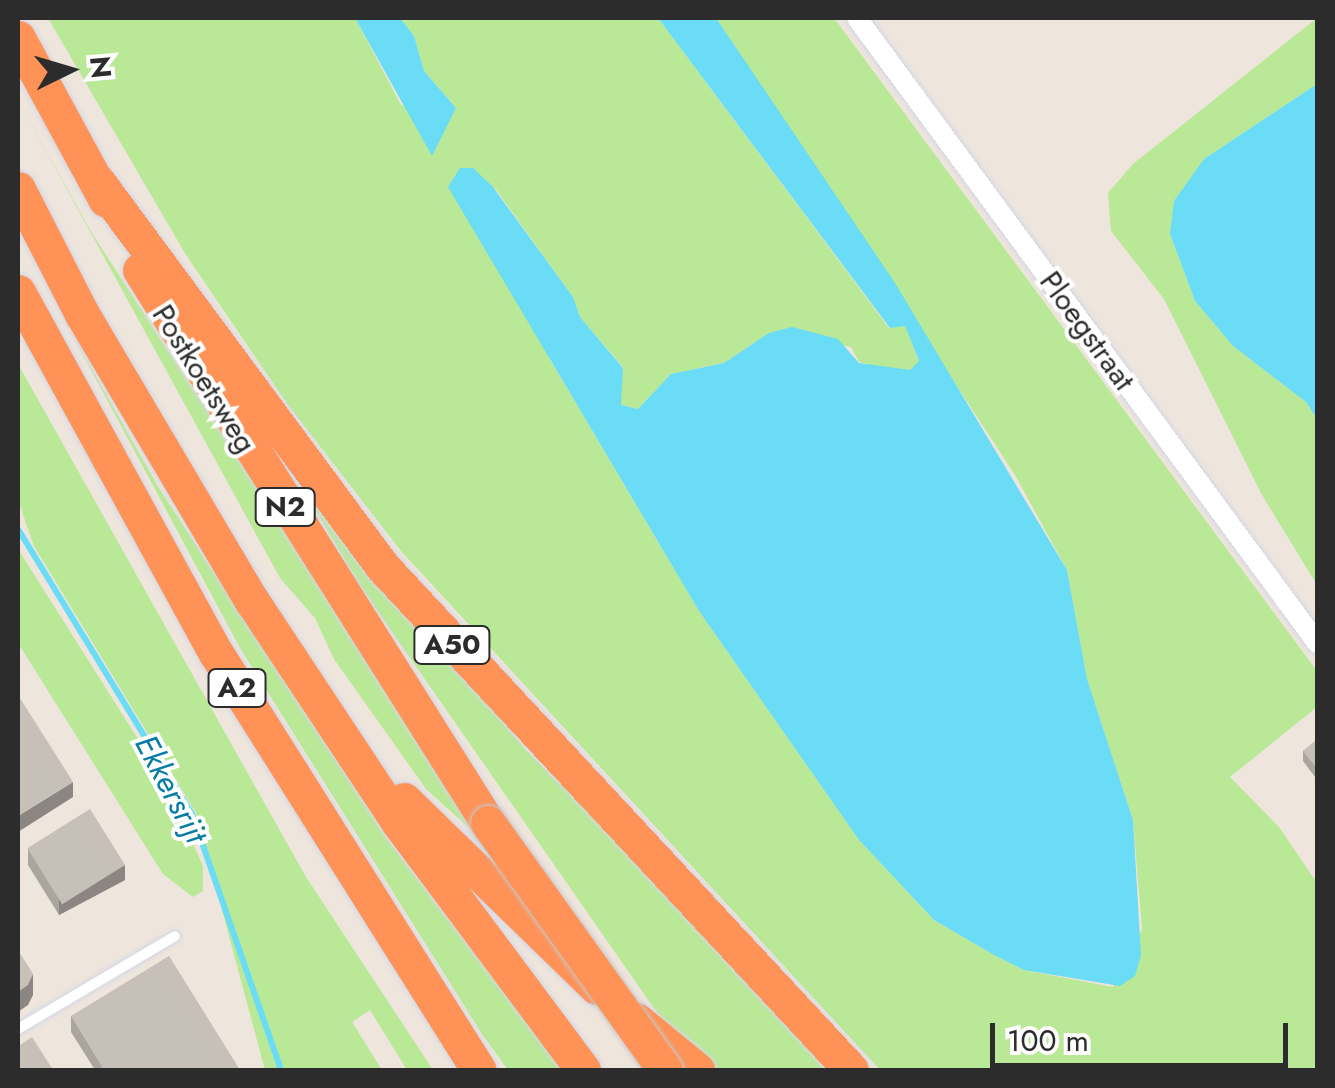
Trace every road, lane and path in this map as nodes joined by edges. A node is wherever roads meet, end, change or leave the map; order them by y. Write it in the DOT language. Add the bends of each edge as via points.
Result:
graph roads {
  1 [pos="857,18"];
  2 [pos="18,38"];
  3 [pos="98,182"];
  4 [pos="18,189"];
  5 [pos="18,292"];
  6 [pos="1318,644"];
  7 [pos="342,737"];
  8 [pos="174,936"];
  9 [pos="18,1029"];
  10 [pos="479,1070"];
  11 [pos="582,1070"];
  12 [pos="665,1070"];
  13 [pos="697,1070"];
  14 [pos="850,1070"];
  1 -- 6 [label="street, Ploegstraat"];
  2 -- 3 [label="highway, Postkoetsweg / N2"];
  3 -- 12 [label="highway, Postkoetsweg / N2, bridge" via="156,303 488,823"];
  3 -- 14 [label="highway, A50" via="382,566"];
  4 -- 7 [label="highway, A2" via="174,474"];
  5 -- 10 [label="highway, A2" via="216,653"];
  7 -- 11 [label="highway, A2"];
  7 -- 13 [label="highway" via="575,969"];
  8 -- 9 [label="lane"];
}
